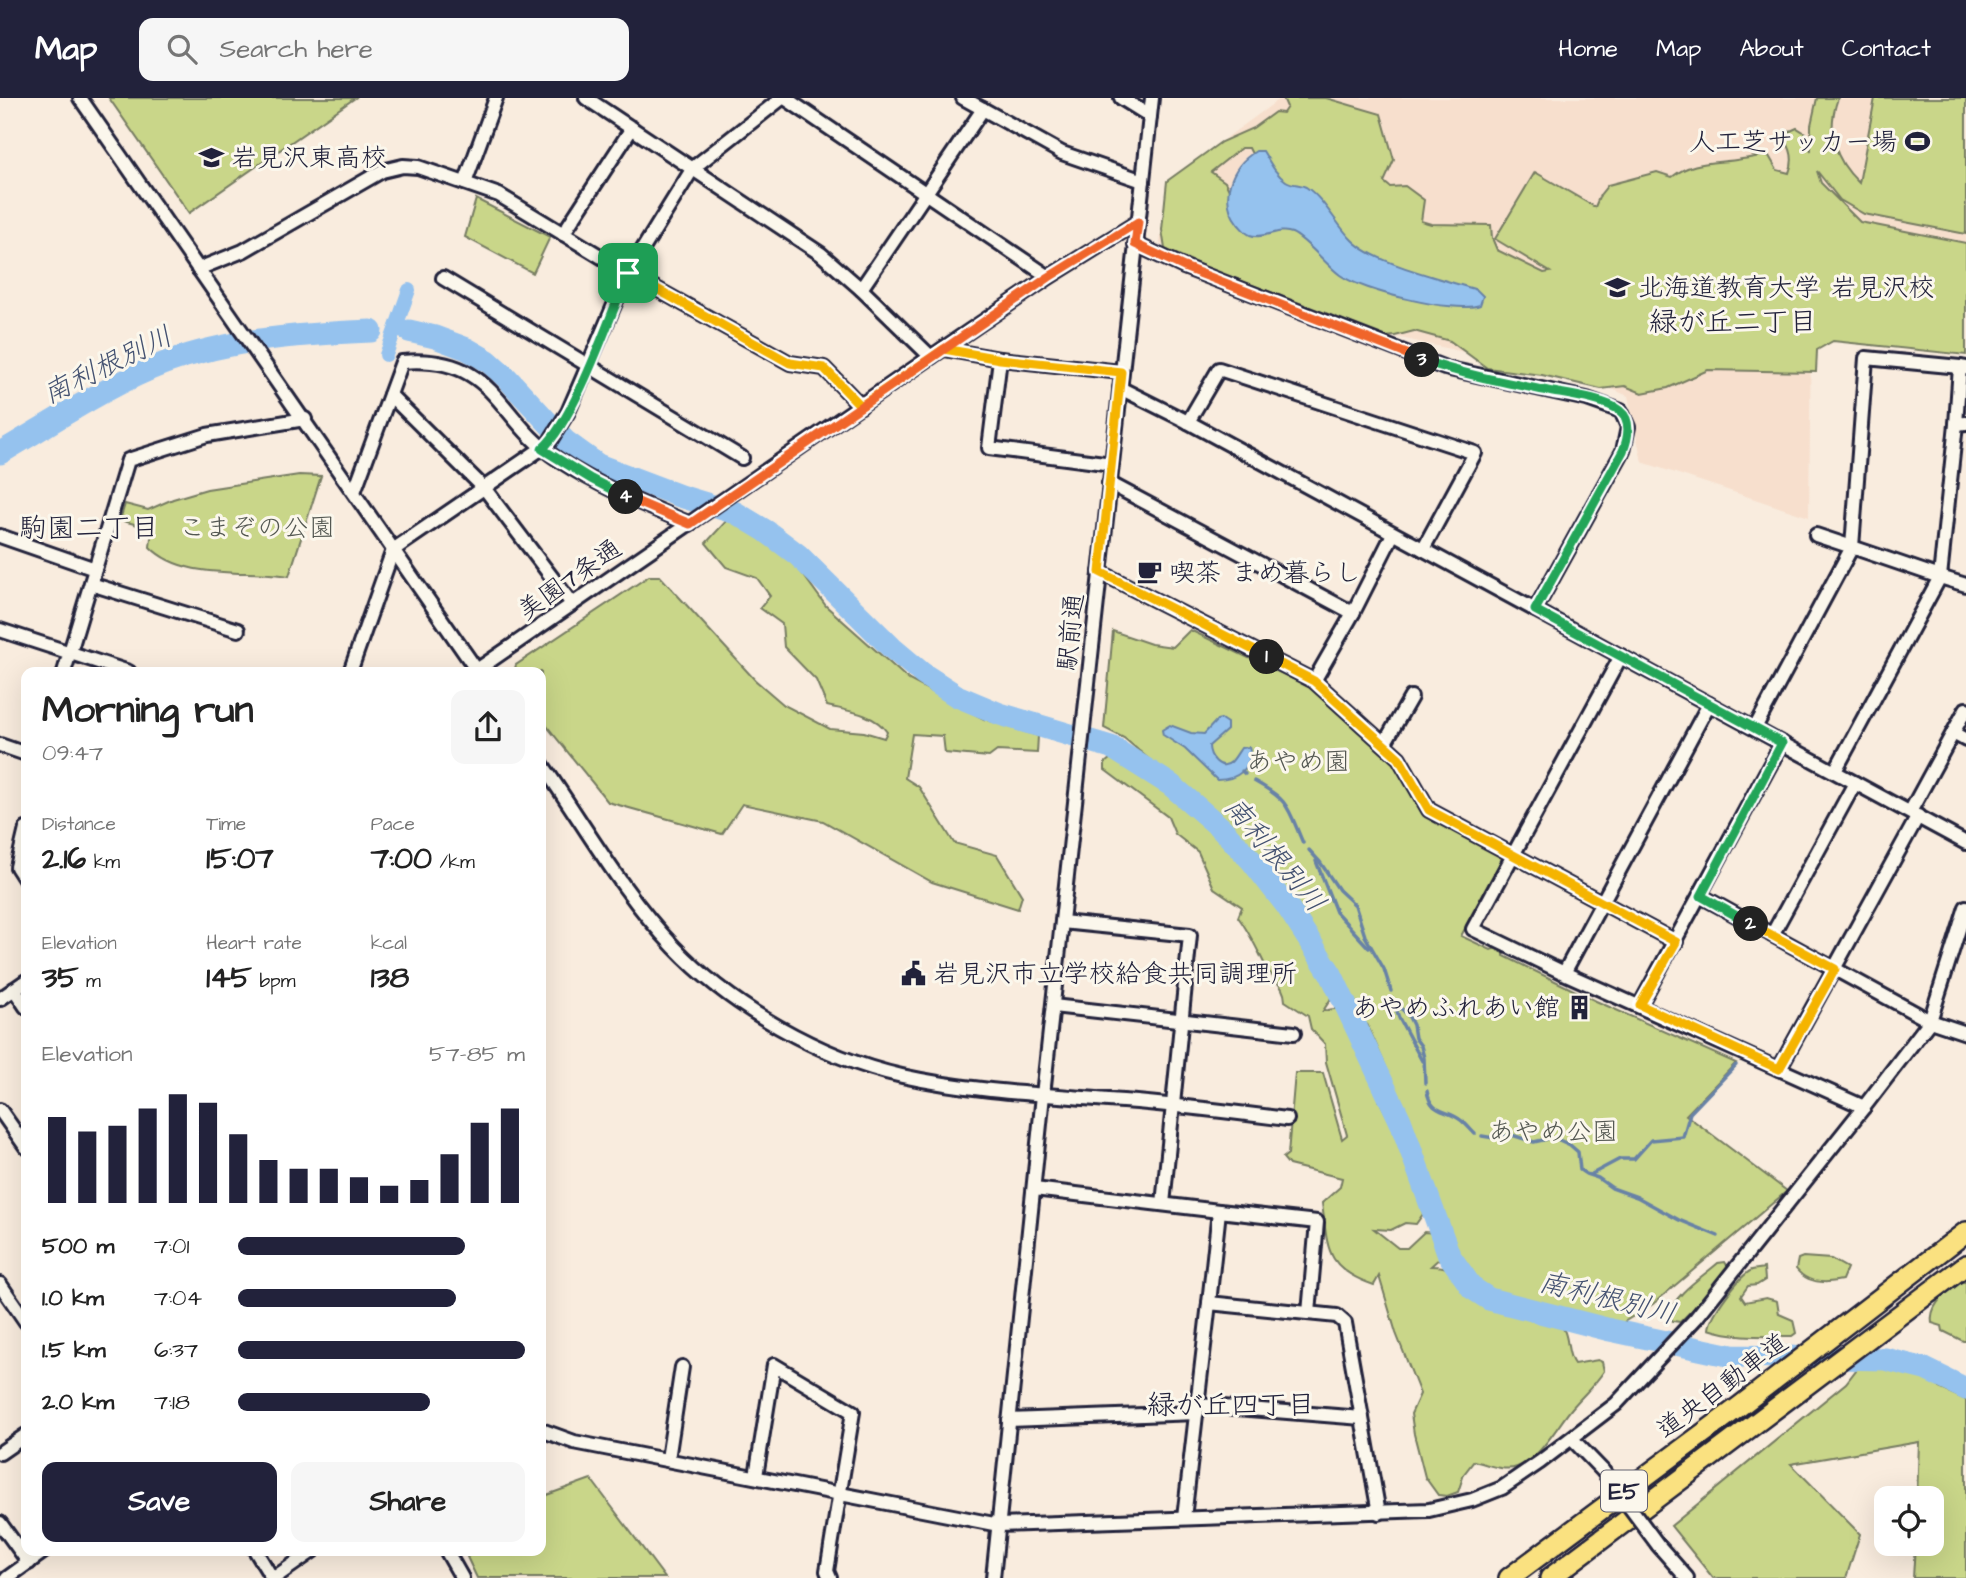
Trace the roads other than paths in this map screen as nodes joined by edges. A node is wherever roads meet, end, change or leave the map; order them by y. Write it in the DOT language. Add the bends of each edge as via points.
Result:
graph roads {
  1 [pos="80,98"];
  2 [pos="496,98"];
  3 [pos="586,98"];
  4 [pos="784,98"];
  5 [pos="963,98"];
  6 [pos="1121,98"];
  7 [pos="1152,98"];
  8 [pos="983,109"];
  9 [pos="1150,116"];
  10 [pos="632,128"];
  11 [pos="692,168"];
  12 [pos="1143,181"];
  13 [pos="466,183"];
  14 [pos="926,195"];
  15 [pos="1138,222"];
  16 [pos="563,233"];
  17 [pos="1135,244"];
  18 [pos="198,269"];
  19 [pos="628,273"];
  20 [pos="1049,277"];
  21 [pos="443,278"];
  22 [pos="861,289"];
  23 [pos="944,349"];
  24 [pos="931,357"];
  25 [pos="1000,359"];
  26 [pos="589,365"];
  27 [pos="1963,368"];
  28 [pos="1121,372"];
  29 [pos="1120,388"];
  30 [pos="390,395"];
  31 [pos="861,406"];
  32 [pos="304,419"];
  33 [pos="1188,422"];
  34 [pos="1961,424"];
  35 [pos="545,446"];
  36 [pos="742,458"];
  37 [pos="1112,464"];
  38 [pos="1109,483"];
  39 [pos="485,489"];
  40 [pos="354,492"];
  41 [pos="695,520"];
  42 [pos="1393,534"];
  43 [pos="1816,535"];
  44 [pos="0,536"];
  45 [pos="1852,547"];
  46 [pos="1423,549"];
  47 [pos="393,550"];
  48 [pos="95,569"];
  49 [pos="1100,572"];
  50 [pos="1940,577"];
  51 [pos="91,583"];
  52 [pos="1966,585"];
  53 [pos="572,604"];
  54 [pos="1535,610"];
  55 [pos="1353,613"];
  56 [pos="0,630"];
  57 [pos="238,630"];
  58 [pos="68,652"];
  59 [pos="1621,656"];
  60 [pos="65,667"];
  61 [pos="114,667"];
  62 [pos="352,667"];
  63 [pos="473,667"];
  64 [pos="482,667"];
  65 [pos="1314,681"];
  66 [pos="1411,697"];
  67 [pos="1709,704"];
  68 [pos="1966,709"];
  69 [pos="1755,728"];
  70 [pos="1953,733"];
  71 [pos="1966,740"];
  72 [pos="1782,743"];
  73 [pos="1384,744"];
  74 [pos="0,745"];
  75 [pos="21,752"];
  76 [pos="546,770"];
  77 [pos="1835,771"];
  78 [pos="1855,783"];
  79 [pos="1914,814"];
  80 [pos="1966,843"];
  81 [pos="21,850"];
  82 [pos="1512,853"];
  83 [pos="21,873"];
  84 [pos="1701,896"];
  85 [pos="1603,902"];
  86 [pos="1966,906"];
  87 [pos="1062,922"];
  88 [pos="1772,935"];
  89 [pos="1676,942"];
  90 [pos="1835,969"];
  91 [pos="1564,973"];
  92 [pos="21,984"];
  93 [pos="14,989"];
  94 [pos="0,999"];
  95 [pos="21,1000"];
  96 [pos="1640,1005"];
  97 [pos="1053,1006"];
  98 [pos="1181,1019"];
  99 [pos="1930,1021"];
  100 [pos="1294,1033"];
  101 [pos="1966,1033"];
  102 [pos="1779,1069"];
  103 [pos="1043,1095"];
  104 [pos="1173,1105"];
  105 [pos="1864,1107"];
  106 [pos="0,1110"];
  107 [pos="1287,1119"];
  108 [pos="21,1140"];
  109 [pos="1034,1189"];
  110 [pos="1163,1205"];
  111 [pos="1219,1211"];
  112 [pos="1966,1232"];
  113 [pos="1966,1265"];
  114 [pos="0,1284"];
  115 [pos="1209,1303"];
  116 [pos="1309,1313"];
  117 [pos="21,1315"];
  118 [pos="682,1367"];
  119 [pos="1198,1409"];
  120 [pos="1362,1418"];
  121 [pos="1009,1420"];
  122 [pos="546,1432"];
  123 [pos="21,1438"];
  124 [pos="1572,1439"];
  125 [pos="0,1453"];
  126 [pos="668,1459"];
  127 [pos="757,1476"];
  128 [pos="840,1492"];
  129 [pos="1379,1513"];
  130 [pos="1184,1518"];
  131 [pos="0,1523"];
  132 [pos="999,1525"];
  133 [pos="21,1552"];
  134 [pos="24,1556"];
  135 [pos="38,1556"];
  136 [pos="259,1556"];
  137 [pos="305,1556"];
  138 [pos="449,1556"];
  139 [pos="29,1563"];
  140 [pos="7,1578"];
  141 [pos="273,1578"];
  142 [pos="462,1578"];
  143 [pos="830,1578"];
  144 [pos="993,1578"];
  145 [pos="1509,1578"];
  146 [pos="1550,1578"];
  147 [pos="1687,1578"];
  1 -- 18 [label="street"];
  2 -- 13 [label="street"];
  3 -- 10 [label="street"];
  4 -- 11 [label="street"];
  4 -- 14 [label="street"];
  5 -- 8 [label="street"];
  6 -- 9 [label="street"];
  7 -- 9 [label="street, 駅前通"];
  8 -- 12 [label="street" via="1062,153"];
  8 -- 14 [label="street"];
  9 -- 12 [label="street, 駅前通"];
  10 -- 11 [label="street"];
  10 -- 16 [label="street"];
  11 -- 19 [label="street"];
  11 -- 22 [label="street" via="821,254"];
  12 -- 15 [label="street, 駅前通"];
  13 -- 16 [label="street" via="499,195"];
  13 -- 18 [label="street" via="418,167 392,167 243,251"];
  14 -- 20 [label="street"];
  14 -- 22 [label="street"];
  15 -- 17 [label="street, 駅前通"];
  15 -- 20 [label="street, 美園7条通"];
  16 -- 19 [label="street"];
  17 -- 28 [label="street, 駅前通"];
  17 -- 54 [label="street" via="1445,368 1587,399 1621,411 1628,427 1623,451"];
  18 -- 32 [label="street"];
  19 -- 26 [label="street"];
  19 -- 31 [label="street" via="790,363 824,368"];
  20 -- 23 [label="street, 美園7条通"];
  21 -- 26 [label="street"];
  22 -- 24 [label="street"];
  23 -- 24 [label="street, 美園7条通"];
  23 -- 25 [label="street"];
  24 -- 31 [label="street, 美園7条通"];
  25 -- 28 [label="street"];
  25 -- 37 [label="street" via="989,448"];
  26 -- 35 [label="street" via="568,412"];
  26 -- 36 [label="street"];
  27 -- 34 [label="street"];
  27 -- 45 [label="street" via="1866,358"];
  28 -- 29 [label="street, 駅前通"];
  29 -- 33 [label="street"];
  29 -- 37 [label="street, 駅前通"];
  30 -- 35 [label="street" via="402,362 453,366 482,381"];
  30 -- 39 [label="street"];
  30 -- 40 [label="street"];
  31 -- 41 [label="street, 美園7条通"];
  32 -- 40 [label="street"];
  32 -- 48 [label="street" via="207,435 128,460"];
  33 -- 42 [label="street"];
  33 -- 46 [label="street" via="1219,369 1475,453"];
  34 -- 50 [label="street"];
  35 -- 39 [label="street"];
  35 -- 41 [label="street" via="625,497"];
  37 -- 38 [label="street, 駅前通"];
  38 -- 49 [label="street, 駅前通"];
  38 -- 55 [label="street"];
  39 -- 47 [label="street"];
  39 -- 53 [label="street"];
  40 -- 47 [label="street"];
  41 -- 53 [label="street, 美園7条通"];
  42 -- 46 [label="street"];
  42 -- 55 [label="street"];
  43 -- 45 [label="street"];
  44 -- 48 [label="street"];
  45 -- 50 [label="street"];
  45 -- 69 [label="street"];
  46 -- 54 [label="street"];
  47 -- 62 [label="street"];
  47 -- 63 [label="street"];
  48 -- 51 [label="street"];
  49 -- 65 [label="street"];
  49 -- 87 [label="street, 駅前通"];
  50 -- 52 [label="street"];
  50 -- 77 [label="street"];
  51 -- 57 [label="street"];
  51 -- 58 [label="street"];
  53 -- 64 [label="street, 美園7条通"];
  54 -- 59 [label="street"];
  55 -- 65 [label="street"];
  56 -- 58 [label="street"];
  58 -- 60 [label="street"];
  58 -- 61 [label="street"];
  59 -- 67 [label="street"];
  59 -- 82 [label="street"];
  65 -- 73 [label="street"];
  66 -- 73 [label="street"];
  67 -- 69 [label="street"];
  67 -- 85 [label="street"];
  68 -- 70 [label="street"];
  69 -- 72 [label="street"];
  70 -- 71 [label="street"];
  70 -- 79 [label="street"];
  72 -- 77 [label="street"];
  72 -- 84 [label="street"];
  73 -- 82 [label="street" via="1399,758 1429,810"];
  74 -- 75 [label="street"];
  76 -- 103 [label="street" via="655,925 698,971 747,1008 780,1029 858,1063 902,1076"];
  77 -- 78 [label="street"];
  78 -- 79 [label="street"];
  78 -- 88 [label="street"];
  79 -- 80 [label="street"];
  79 -- 90 [label="street"];
  81 -- 83 [label="street" via="17,867"];
  82 -- 85 [label="street"];
  82 -- 91 [label="street" via="1473,929"];
  84 -- 88 [label="street"];
  84 -- 89 [label="street"];
  85 -- 89 [label="street"];
  85 -- 91 [label="street"];
  86 -- 99 [label="street"];
  87 -- 97 [label="street, 駅前通"];
  87 -- 98 [label="street" via="1190,935"];
  88 -- 90 [label="street"];
  89 -- 96 [label="street"];
  90 -- 99 [label="street"];
  90 -- 102 [label="street"];
  91 -- 96 [label="street"];
  92 -- 93 [label="street"];
  93 -- 94 [label="street"];
  93 -- 95 [label="street"];
  96 -- 102 [label="street"];
  97 -- 98 [label="street"];
  97 -- 103 [label="street, 駅前通"];
  98 -- 100 [label="street"];
  98 -- 104 [label="street"];
  99 -- 101 [label="street"];
  99 -- 105 [label="street"];
  102 -- 105 [label="street"];
  103 -- 104 [label="street"];
  103 -- 109 [label="street, 駅前通"];
  104 -- 107 [label="street"];
  104 -- 110 [label="street"];
  105 -- 124 [label="street" via="1696,1318 1616,1404"];
  106 -- 108 [label="street"];
  109 -- 110 [label="street"];
  109 -- 121 [label="street, 駅前通"];
  110 -- 111 [label="street"];
  111 -- 115 [label="street"];
  111 -- 116 [label="street" via="1317,1222"];
  112 -- 145 [label="highway, 道央自動車道 / E5"];
  113 -- 146 [label="highway, 道央自動車道 / E5"];
  114 -- 117 [label="street"];
  115 -- 116 [label="street"];
  115 -- 119 [label="street"];
  116 -- 120 [label="street" via="1336,1316 1345,1323"];
  118 -- 126 [label="street"];
  119 -- 120 [label="street"];
  119 -- 121 [label="street"];
  119 -- 130 [label="street"];
  120 -- 129 [label="street"];
  121 -- 132 [label="street, 駅前通"];
  122 -- 126 [label="street"];
  123 -- 125 [label="street"];
  124 -- 129 [label="street" via="1502,1488 1472,1500 1429,1510"];
  124 -- 147 [label="street, bridge"];
  126 -- 127 [label="street"];
  127 -- 128 [label="street"];
  127 -- 128 [label="street" via="774,1365 853,1412"];
  128 -- 132 [label="street"];
  128 -- 143 [label="street" via="827,1571"];
  129 -- 130 [label="street"];
  130 -- 132 [label="street"];
  131 -- 133 [label="street"];
  132 -- 144 [label="street, 駅前通"];
  134 -- 139 [label="street"];
  135 -- 139 [label="street"];
  136 -- 141 [label="street"];
  137 -- 141 [label="street"];
  138 -- 142 [label="street"];
  139 -- 140 [label="street"];
}
